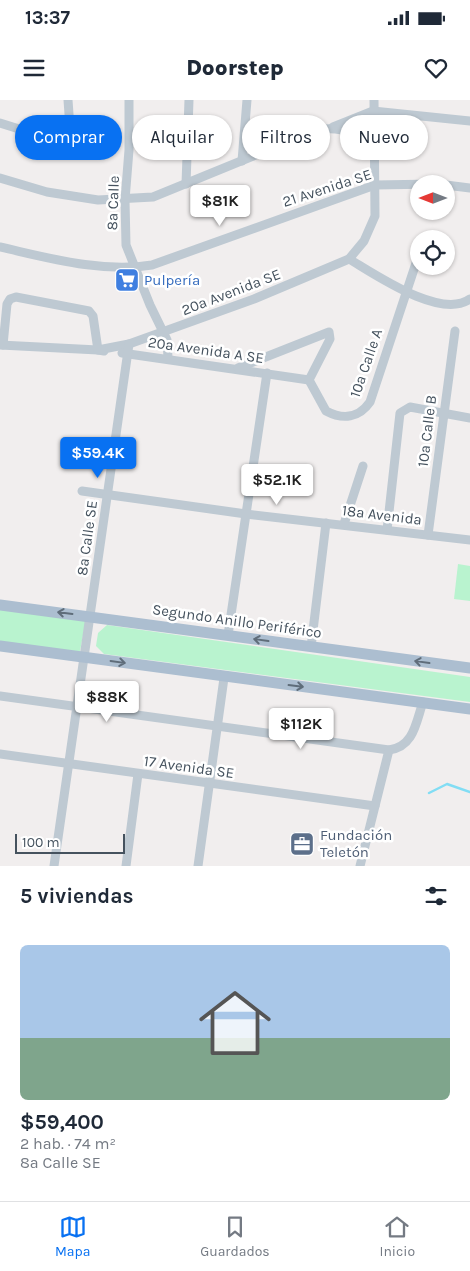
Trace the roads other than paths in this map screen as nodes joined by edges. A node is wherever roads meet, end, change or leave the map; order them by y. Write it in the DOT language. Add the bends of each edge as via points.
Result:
graph roads {
  1 [pos="68,100"];
  2 [pos="129,100"];
  3 [pos="189,100"];
  4 [pos="247,100"];
  5 [pos="374,100"];
  6 [pos="373,111"];
  7 [pos="373,115"];
  8 [pos="470,121"];
  9 [pos="0,123"];
  10 [pos="333,127"];
  11 [pos="340,129"];
  12 [pos="374,160"];
  13 [pos="242,161"];
  14 [pos="0,178"];
  15 [pos="186,184"];
  16 [pos="410,184"];
  17 [pos="375,185"];
  18 [pos="455,186"];
  19 [pos="470,188"];
  20 [pos="125,200"];
  21 [pos="0,247"];
  22 [pos="349,259"];
  23 [pos="136,267"];
  24 [pos="412,275"];
  25 [pos="406,292"];
  26 [pos="470,299"];
  27 [pos="455,331"];
  28 [pos="163,333"];
  29 [pos="2,345"];
  30 [pos="128,349"];
  31 [pos="98,350"];
  32 [pos="168,358"];
  33 [pos="236,369"];
  34 [pos="267,373"];
  35 [pos="309,380"];
  36 [pos="443,413"];
  37 [pos="470,418"];
  38 [pos="363,466"];
  39 [pos="82,491"];
  40 [pos="107,495"];
  41 [pos="246,514"];
  42 [pos="326,523"];
  43 [pos="344,524"];
  44 [pos="387,530"];
  45 [pos="428,535"];
  46 [pos="470,540"];
  47 [pos="0,605"];
  48 [pos="90,616"];
  49 [pos="228,635"];
  50 [pos="0,646"];
  51 [pos="310,646"];
  52 [pos="84,657"];
  53 [pos="470,668"];
  54 [pos="224,678"];
  55 [pos="0,696"];
  56 [pos="423,702"];
  57 [pos="77,707"];
  58 [pos="470,709"];
  59 [pos="217,726"];
  60 [pos="389,750"];
  61 [pos="0,754"];
  62 [pos="69,764"];
  63 [pos="138,774"];
  64 [pos="210,784"];
  65 [pos="375,806"];
  66 [pos="54,866"];
  67 [pos="126,866"];
  68 [pos="198,866"];
  69 [pos="360,866"];
  1 -- 9 [label="street" via="71,117 65,136 48,138"];
  2 -- 20 [label="street, 8a Calle"];
  3 -- 15 [label="street"];
  4 -- 13 [label="street"];
  5 -- 6 [label="street"];
  6 -- 7 [label="street"];
  6 -- 8 [label="street"];
  6 -- 10 [label="street"];
  10 -- 11 [label="street"];
  10 -- 13 [label="street" via="317,130"];
  12 -- 17 [label="street"];
  13 -- 15 [label="street"];
  14 -- 20 [label="street" via="47,192 98,200"];
  15 -- 20 [label="street" via="153,197"];
  16 -- 17 [label="street, 21 Avenida SE"];
  17 -- 22 [label="street" via="375,216 371,228"];
  17 -- 23 [label="street, 21 Avenida SE" via="152,265"];
  18 -- 19 [label="street"];
  20 -- 23 [label="street, 8a Calle" via="126,245"];
  21 -- 23 [label="street, 21 Avenida SE" via="64,261"];
  22 -- 25 [label="street"];
  22 -- 28 [label="street, 20a Avenida SE"];
  23 -- 28 [label="street, 8a Calle"];
  24 -- 25 [label="street, 10a Calle A"];
  25 -- 26 [label="street" via="449,306 460,305"];
  25 -- 35 [label="street, 10a Calle A" via="365,409 345,417 326,411"];
  27 -- 36 [label="street, 10a Calle B"];
  28 -- 30 [label="street, 20a Avenida SE"];
  28 -- 32 [label="street, 8a Calle" via="167,340"];
  29 -- 31 [label="street, 20a Avenida SE"];
  29 -- 31 [label="street" via="7,304 16,298 89,311 93,316"];
  30 -- 31 [label="street, 20a Avenida SE"];
  30 -- 32 [label="street, 20a Avenida A SE"];
  30 -- 40 [label="street, 8a Calle SE"];
  32 -- 33 [label="street, 20a Avenida A SE"];
  33 -- 34 [label="street, 20a Avenida A SE"];
  33 -- 35 [label="street" via="330,333"];
  34 -- 35 [label="street, 20a Avenida A SE"];
  34 -- 41 [label="street"];
  36 -- 37 [label="street"];
  36 -- 44 [label="street" via="410,407 400,413"];
  36 -- 45 [label="street, 10a Calle B"];
  38 -- 43 [label="street"];
  39 -- 40 [label="street, 18a Avenida"];
  40 -- 41 [label="street, 18a Avenida"];
  40 -- 48 [label="street, 8a Calle SE"];
  41 -- 42 [label="street, 18a Avenida"];
  41 -- 49 [label="street"];
  42 -- 43 [label="street, 18a Avenida"];
  42 -- 51 [label="street"];
  43 -- 44 [label="street, 18a Avenida"];
  44 -- 45 [label="street, 18a Avenida"];
  45 -- 46 [label="street, 18a Avenida"];
  48 -- 47 [label="main road, Segundo Anillo Periférico, one-way"];
  48 -- 49 [label="main road, Segundo Anillo Periférico"];
  48 -- 52 [label="street, 8a Calle SE"];
  51 -- 49 [label="main road, Segundo Anillo Periférico, one-way"];
  50 -- 52 [label="main road"];
  53 -- 51 [label="main road, Segundo Anillo Periférico, one-way"];
  52 -- 54 [label="main road, one-way"];
  52 -- 57 [label="street"];
  54 -- 56 [label="main road, one-way"];
  54 -- 59 [label="street"];
  55 -- 57 [label="street"];
  56 -- 58 [label="main road"];
  56 -- 60 [label="street" via="410,740 400,748"];
  57 -- 59 [label="street"];
  57 -- 62 [label="street"];
  59 -- 60 [label="street"];
  59 -- 64 [label="street"];
  60 -- 65 [label="street"];
  61 -- 62 [label="street, 17 Avenida SE"];
  62 -- 63 [label="street, 17 Avenida SE"];
  62 -- 66 [label="street"];
  63 -- 64 [label="street, 17 Avenida SE"];
  63 -- 67 [label="street"];
  64 -- 65 [label="street, 17 Avenida SE"];
  64 -- 68 [label="street"];
  65 -- 69 [label="street"];
}
